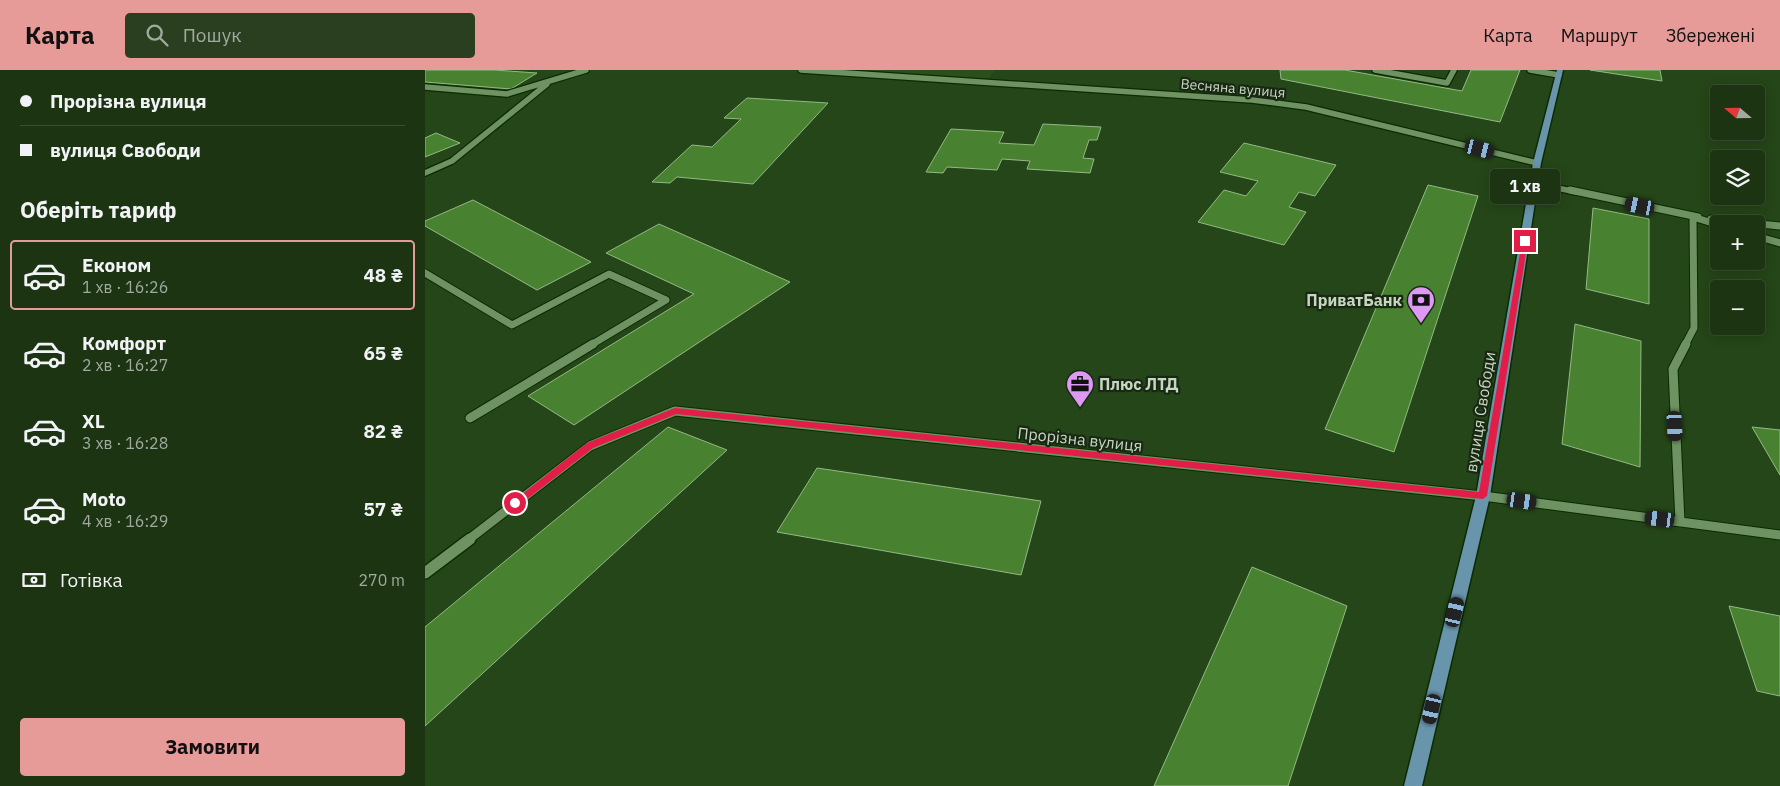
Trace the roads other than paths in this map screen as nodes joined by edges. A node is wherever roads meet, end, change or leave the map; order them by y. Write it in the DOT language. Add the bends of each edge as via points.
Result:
graph roads {
  1 [pos="586,70"];
  2 [pos="801,70"];
  3 [pos="1375,70"];
  4 [pos="1454,70"];
  5 [pos="1530,70"];
  6 [pos="1560,72"];
  7 [pos="551,80"];
  8 [pos="425,87"];
  9 [pos="1537,163"];
  10 [pos="425,172"];
  11 [pos="1534,183"];
  12 [pos="1693,217"];
  13 [pos="1710,222"];
  14 [pos="1780,226"];
  15 [pos="1765,239"];
  16 [pos="1780,244"];
  17 [pos="425,273"];
  18 [pos="470,418"];
  19 [pos="1483,496"];
  20 [pos="1679,522"];
  21 [pos="1780,535"];
  22 [pos="425,572"];
  23 [pos="1413,786"];
  1 -- 7 [label="street"];
  2 -- 9 [label="street, Весняна вулиця" via="1279,103"];
  3 -- 4 [label="street" via="1447,83"];
  5 -- 6 [label="street"];
  6 -- 9 [label="main road, вулиця Свободи"];
  7 -- 8 [label="street" via="507,94"];
  7 -- 10 [label="street" via="452,161"];
  9 -- 11 [label="main road, вулиця Свободи"];
  11 -- 12 [label="street"];
  11 -- 19 [label="main road, вулиця Свободи"];
  12 -- 13 [label="street"];
  12 -- 14 [label="street"];
  12 -- 20 [label="lane" via="1694,328 1673,369"];
  15 -- 16 [label="lane"];
  17 -- 18 [label="street" via="512,325 609,274 666,300"];
  19 -- 20 [label="street, Прорізна вулиця"];
  19 -- 22 [label="street, Прорізна вулиця" via="675,411 590,446"];
  19 -- 23 [label="main road, вулиця Свободи"];
  20 -- 21 [label="street, Прорізна вулиця"];
}
